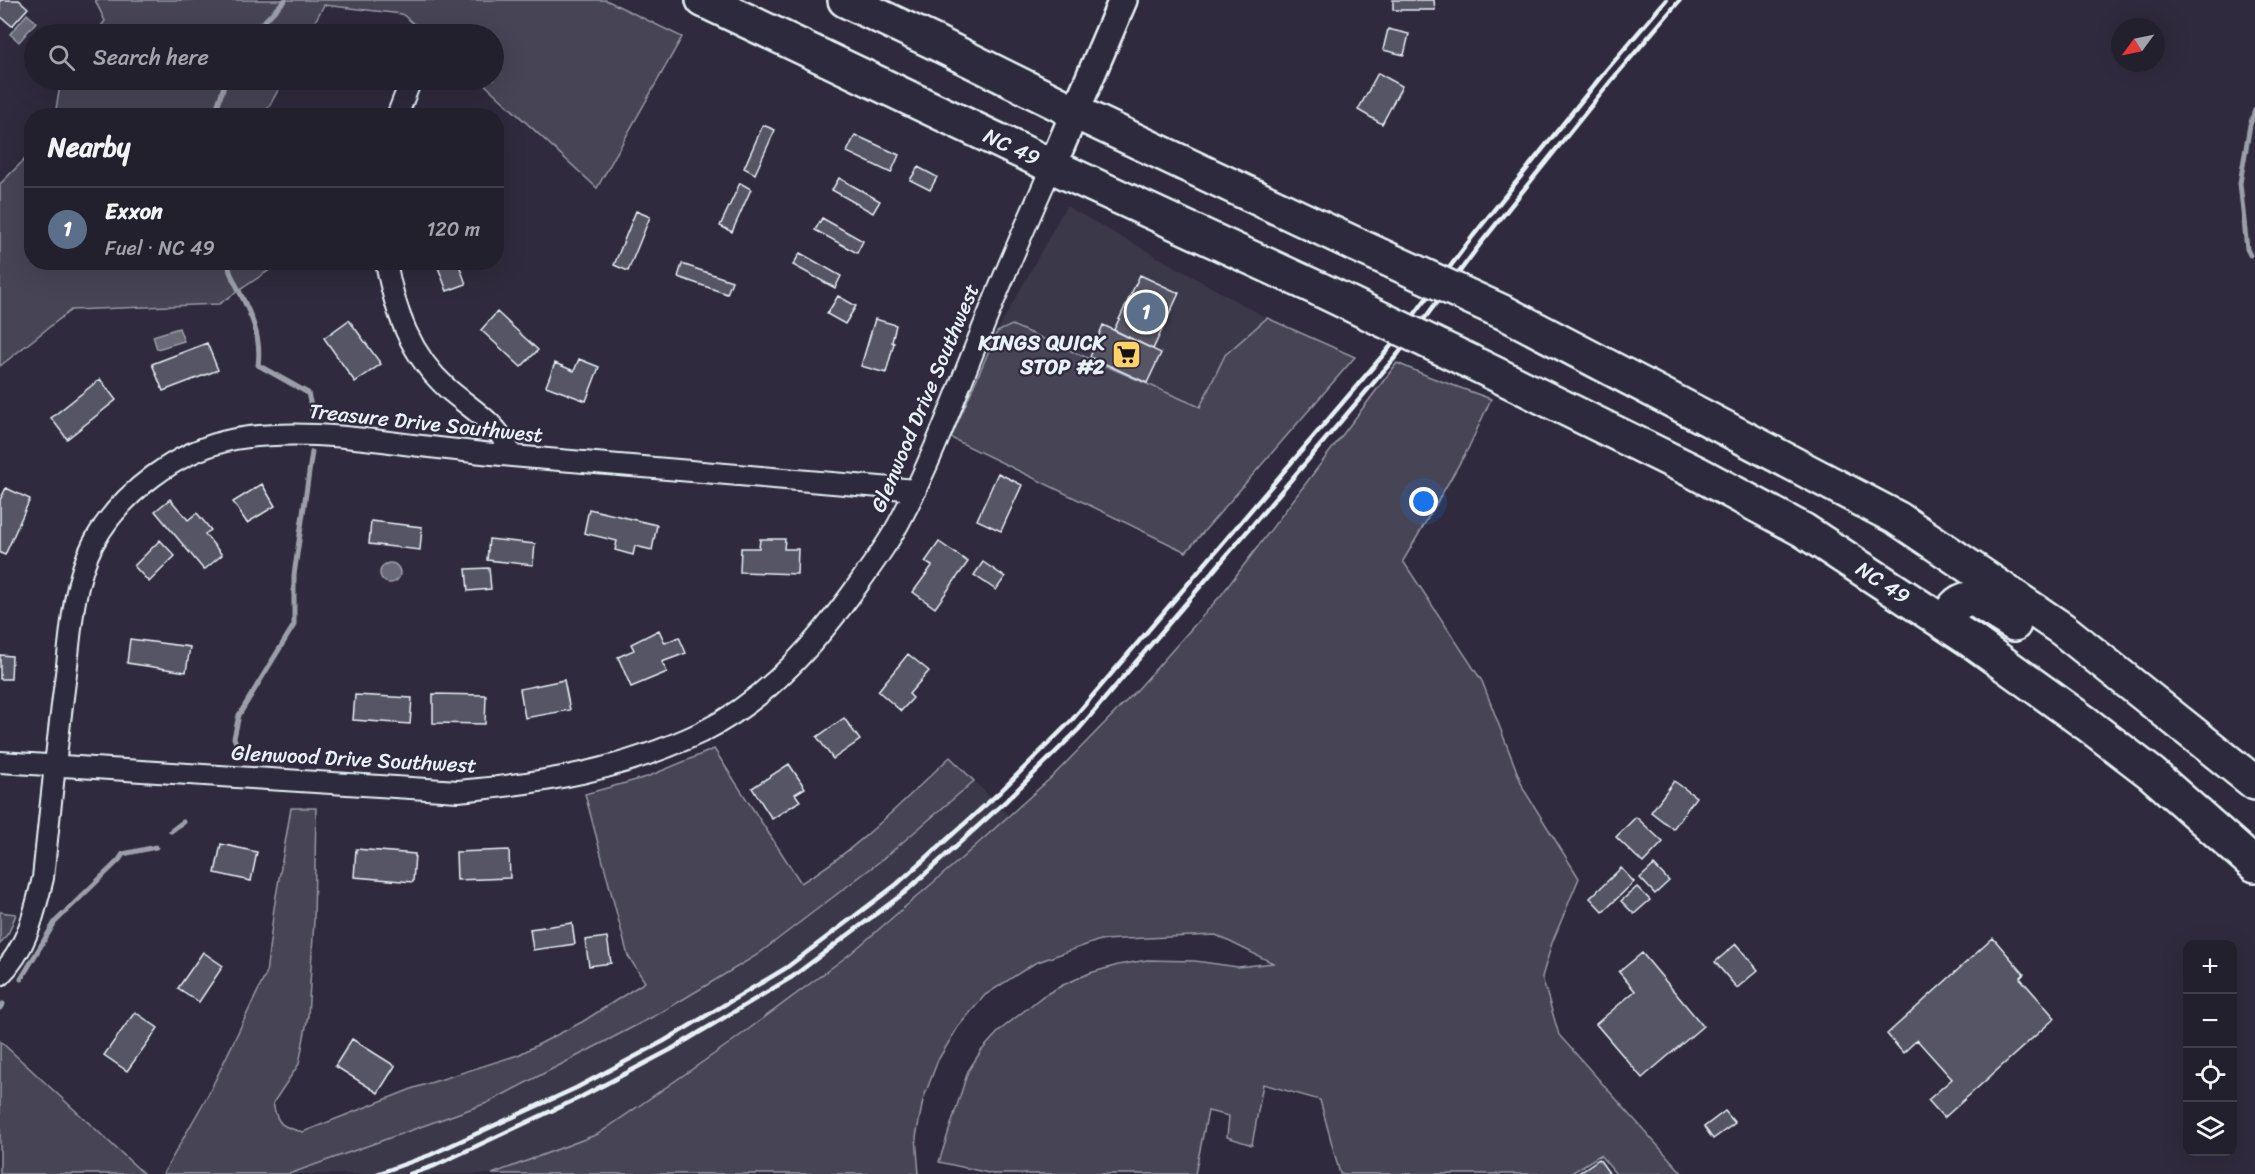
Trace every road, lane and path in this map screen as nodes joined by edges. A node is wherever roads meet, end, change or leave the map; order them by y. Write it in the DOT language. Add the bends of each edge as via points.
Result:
graph roads {
  1 [pos="703,0"];
  2 [pos="845,0"];
  3 [pos="1123,0"];
  4 [pos="407,90"];
  5 [pos="400,108"];
  6 [pos="1075,112"];
  7 [pos="1052,166"];
  8 [pos="387,270"];
  9 [pos="511,456"];
  10 [pos="916,490"];
  11 [pos="1947,624"];
  12 [pos="2177,721"];
  13 [pos="0,762"];
  14 [pos="54,766"];
  15 [pos="2255,783"];
  16 [pos="2197,814"];
  17 [pos="2255,845"];
  18 [pos="2255,865"];
  19 [pos="0,975"];
  1 -- 7 [label="highway, NC 49 / NC 49"];
  2 -- 6 [label="highway"];
  3 -- 6 [label="street"];
  4 -- 5 [label="street"];
  6 -- 7 [label="street"];
  6 -- 12 [label="highway, bridge" via="1507,314 1898,518 2062,629"];
  7 -- 10 [label="street, Glenwood Drive Southwest"];
  7 -- 11 [label="highway, NC 49 / NC 49, bridge" via="1321,290 1697,473 1803,530"];
  8 -- 9 [label="street" via="393,301 424,363 447,388 500,432"];
  9 -- 10 [label="street, Treasure Drive Southwest"];
  9 -- 14 [label="street, Treasure Drive Southwest" via="297,434 236,439 207,446 167,466 123,502 85,563 73,615"];
  10 -- 14 [label="street, Glenwood Drive Southwest" via="837,615 760,695 702,731 619,764 547,781 458,791"];
  11 -- 12 [label="highway" via="1957,603 1979,600 2144,712"];
  11 -- 16 [label="highway, NC 49 / NC 49" via="2096,731"];
  12 -- 15 [label="highway"];
  13 -- 14 [label="street, Glenwood Drive Southwest"];
  14 -- 19 [label="street, Treasure Drive Southwest" via="42,878 33,920 23,944"];
  16 -- 17 [label="highway"];
  16 -- 18 [label="highway, NC 49 / NC 49"];
}
